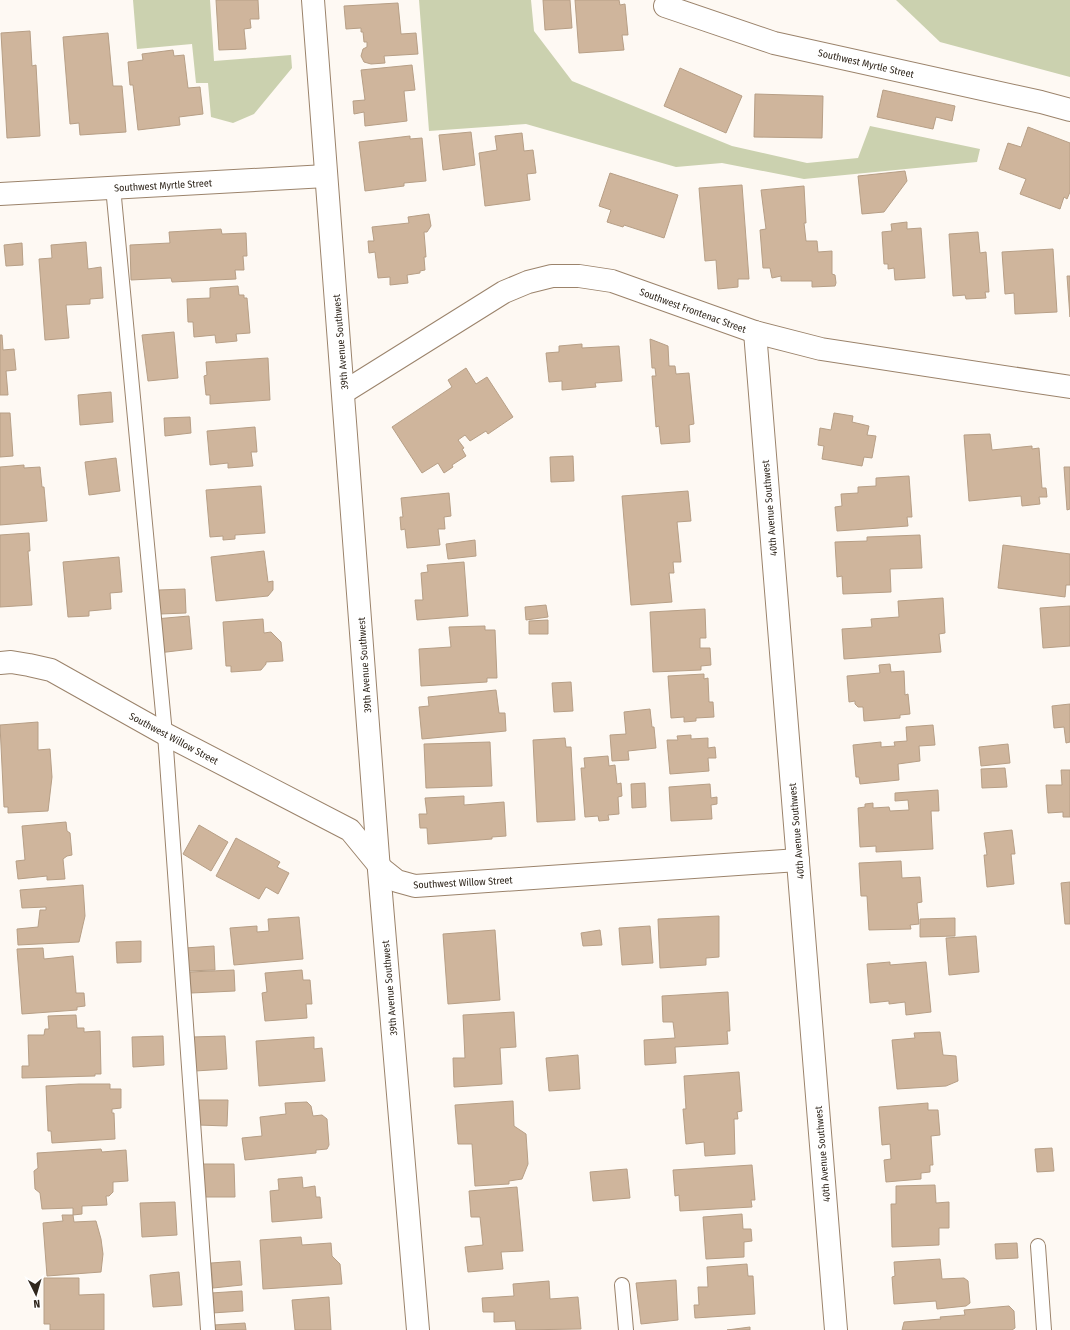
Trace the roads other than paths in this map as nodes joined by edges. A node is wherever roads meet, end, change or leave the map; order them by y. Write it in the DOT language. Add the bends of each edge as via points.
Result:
graph roads {
  1 [pos="313,0"];
  2 [pos="665,6"];
  3 [pos="1070,110"];
  4 [pos="326,176"];
  5 [pos="113,187"];
  6 [pos="0,194"];
  7 [pos="755,332"];
  8 [pos="1070,387"];
  9 [pos="344,392"];
  10 [pos="0,663"];
  11 [pos="164,734"];
  12 [pos="798,860"];
  13 [pos="379,866"];
  14 [pos="1038,1246"];
  15 [pos="622,1284"];
  16 [pos="208,1330"];
  17 [pos="418,1330"];
  18 [pos="626,1330"];
  19 [pos="836,1330"];
  20 [pos="1044,1330"];
  1 -- 4 [label="street, 39th Avenue Southwest"];
  2 -- 3 [label="street, Southwest Myrtle Street" via="774,43"];
  4 -- 5 [label="street, Southwest Myrtle Street"];
  4 -- 9 [label="street, 39th Avenue Southwest"];
  5 -- 6 [label="street, Southwest Myrtle Street"];
  5 -- 11 [label="lane"];
  7 -- 8 [label="street, Southwest Frontenac Street" via="821,349"];
  7 -- 9 [label="street, Southwest Frontenac Street" via="612,281 579,276 552,276 504,292"];
  7 -- 12 [label="street, 40th Avenue Southwest"];
  9 -- 13 [label="street, 39th Avenue Southwest"];
  10 -- 11 [label="street, Southwest Willow Street" via="11,662 51,670"];
  11 -- 13 [label="street, Southwest Willow Street" via="350,830"];
  11 -- 16 [label="lane"];
  12 -- 13 [label="street, Southwest Willow Street" via="415,886 397,881"];
  12 -- 19 [label="street, 40th Avenue Southwest"];
  13 -- 17 [label="street, 39th Avenue Southwest"];
  14 -- 20 [label="lane"];
  15 -- 18 [label="lane"];
}
